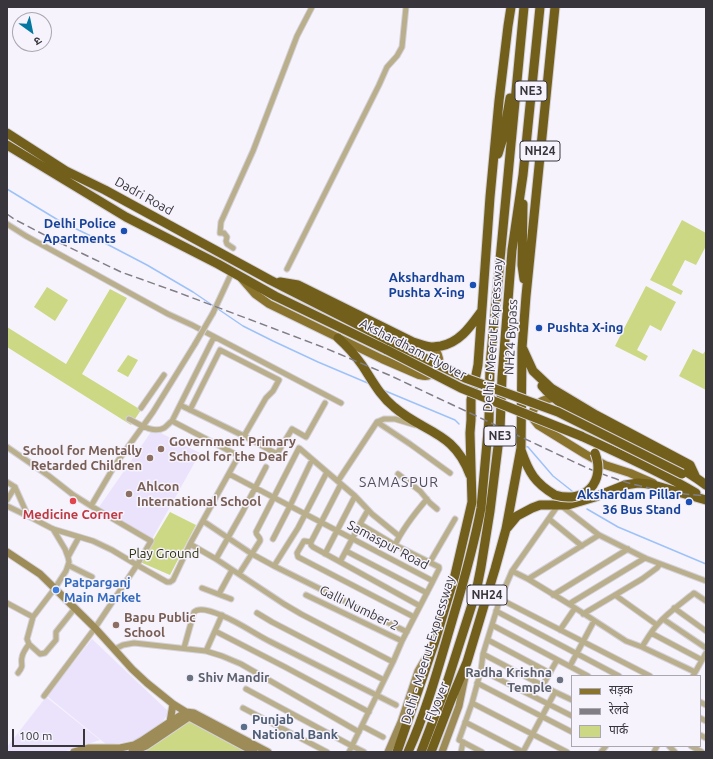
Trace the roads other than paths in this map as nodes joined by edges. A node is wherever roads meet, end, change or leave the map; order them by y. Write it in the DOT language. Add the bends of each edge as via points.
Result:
graph roads {
  1 [pos="312,7"];
  2 [pos="406,7"];
  3 [pos="511,7"];
  4 [pos="524,7"];
  5 [pos="540,7"];
  6 [pos="555,7"];
  7 [pos="518,63"];
  8 [pos="7,133"];
  9 [pos="7,145"];
  10 [pos="492,174"];
  11 [pos="523,175"];
  12 [pos="7,224"];
  13 [pos="233,248"];
  14 [pos="287,269"];
  15 [pos="232,272"];
  16 [pos="240,276"];
  17 [pos="270,280"];
  18 [pos="526,296"];
  19 [pos="482,310"];
  20 [pos="214,337"];
  21 [pos="338,338"];
  22 [pos="224,342"];
  23 [pos="433,347"];
  24 [pos="522,348"];
  25 [pos="220,350"];
  26 [pos="533,371"];
  27 [pos="164,375"];
  28 [pos="553,398"];
  29 [pos="325,403"];
  30 [pos="341,403"];
  31 [pos="180,405"];
  32 [pos="141,408"];
  33 [pos="190,410"];
  34 [pos="129,419"];
  35 [pos="172,421"];
  36 [pos="377,422"];
  37 [pos="143,426"];
  38 [pos="433,431"];
  39 [pos="244,436"];
  40 [pos="581,436"];
  41 [pos="7,447"];
  42 [pos="521,448"];
  43 [pos="312,460"];
  44 [pos="266,467"];
  45 [pos="327,472"];
  46 [pos="450,473"];
  47 [pos="229,474"];
  48 [pos="398,474"];
  49 [pos="679,478"];
  50 [pos="696,478"];
  51 [pos="7,482"];
  52 [pos="340,482"];
  53 [pos="472,486"];
  54 [pos="706,486"];
  55 [pos="15,487"];
  56 [pos="255,488"];
  57 [pos="666,488"];
  58 [pos="355,496"];
  59 [pos="274,498"];
  60 [pos="426,499"];
  61 [pos="7,500"];
  62 [pos="706,500"];
  63 [pos="559,504"];
  64 [pos="7,506"];
  65 [pos="90,506"];
  66 [pos="290,506"];
  67 [pos="437,509"];
  68 [pos="368,510"];
  69 [pos="305,514"];
  70 [pos="28,516"];
  71 [pos="455,519"];
  72 [pos="549,519"];
  73 [pos="203,521"];
  74 [pos="322,522"];
  75 [pos="360,524"];
  76 [pos="53,529"];
  77 [pos="506,529"];
  78 [pos="337,531"];
  79 [pos="599,535"];
  80 [pos="399,536"];
  81 [pos="79,537"];
  82 [pos="228,538"];
  83 [pos="273,539"];
  84 [pos="352,539"];
  85 [pos="311,542"];
  86 [pos="190,544"];
  87 [pos="395,545"];
  88 [pos="582,546"];
  89 [pos="628,549"];
  90 [pos="346,551"];
  91 [pos="7,552"];
  92 [pos="252,554"];
  93 [pos="325,554"];
  94 [pos="68,557"];
  95 [pos="645,558"];
  96 [pos="216,559"];
  97 [pos="340,562"];
  98 [pos="430,562"];
  99 [pos="660,564"];
  100 [pos="68,565"];
  101 [pos="137,565"];
  102 [pos="274,566"];
  103 [pos="232,570"];
  104 [pos="512,571"];
  105 [pos="239,574"];
  106 [pos="92,577"];
  107 [pos="528,579"];
  108 [pos="433,581"];
  109 [pos="706,581"];
  110 [pos="55,588"];
  111 [pos="202,588"];
  112 [pos="427,593"];
  113 [pos="219,594"];
  114 [pos="306,595"];
  115 [pos="553,595"];
  116 [pos="615,595"];
  117 [pos="231,599"];
  118 [pos="500,599"];
  119 [pos="706,601"];
  120 [pos="7,603"];
  121 [pos="569,604"];
  122 [pos="420,606"];
  123 [pos="75,608"];
  124 [pos="575,608"];
  125 [pos="674,608"];
  126 [pos="496,612"];
  127 [pos="257,613"];
  128 [pos="583,614"];
  129 [pos="222,615"];
  130 [pos="33,617"];
  131 [pos="414,617"];
  132 [pos="663,619"];
  133 [pos="594,621"];
  134 [pos="492,625"];
  135 [pos="657,625"];
  136 [pos="95,628"];
  137 [pos="560,630"];
  138 [pos="215,631"];
  139 [pos="706,631"];
  140 [pos="406,632"];
  141 [pos="651,633"];
  142 [pos="488,640"];
  143 [pos="402,641"];
  144 [pos="435,641"];
  145 [pos="583,641"];
  146 [pos="29,644"];
  147 [pos="642,647"];
  148 [pos="184,648"];
  149 [pos="706,648"];
  150 [pos="115,649"];
  151 [pos="206,651"];
  152 [pos="706,653"];
  153 [pos="483,654"];
  154 [pos="576,654"];
  155 [pos="557,660"];
  156 [pos="702,660"];
  157 [pos="393,662"];
  158 [pos="467,662"];
  159 [pos="570,666"];
  160 [pos="481,670"];
  161 [pos="550,673"];
  162 [pos="18,674"];
  163 [pos="581,674"];
  164 [pos="694,674"];
  165 [pos="617,675"];
  166 [pos="648,675"];
  167 [pos="384,680"];
  168 [pos="477,683"];
  169 [pos="543,685"];
  170 [pos="246,689"];
  171 [pos="555,692"];
  172 [pos="449,693"];
  173 [pos="377,695"];
  174 [pos="44,696"];
  175 [pos="570,699"];
  176 [pos="472,703"];
  177 [pos="173,704"];
  178 [pos="396,705"];
  179 [pos="549,705"];
  180 [pos="243,708"];
  181 [pos="369,712"];
  182 [pos="187,714"];
  183 [pos="571,716"];
  184 [pos="542,717"];
  185 [pos="170,722"];
  186 [pos="465,722"];
  187 [pos="362,726"];
  188 [pos="359,732"];
  189 [pos="571,732"];
  190 [pos="533,735"];
  191 [pos="383,737"];
  192 [pos="463,742"];
  193 [pos="352,746"];
  194 [pos="693,747"];
  195 [pos="74,752"];
  196 [pos="132,752"];
  197 [pos="254,752"];
  198 [pos="268,752"];
  199 [pos="327,752"];
  200 [pos="349,752"];
  201 [pos="364,752"];
  202 [pos="388,752"];
  203 [pos="397,752"];
  204 [pos="408,752"];
  205 [pos="421,752"];
  206 [pos="432,752"];
  207 [pos="443,752"];
  208 [pos="461,752"];
  209 [pos="482,752"];
  210 [pos="523,752"];
  211 [pos="567,752"];
  212 [pos="702,752"];
  1 -- 13 [label="street" via="297,36 221,222 220,233 228,237 227,244"];
  2 -- 14 [label="street" via="402,47 387,67"];
  3 -- 10 [label="highway"];
  4 -- 7 [label="highway, Delhi - Meerut Expressway / NE3"];
  5 -- 11 [label="highway, Delhi - Meerut Expressway / NE3"];
  6 -- 18 [label="highway, NH24 Bypass / NH24"];
  7 -- 10 [label="highway" via="503,138"];
  7 -- 204 [label="highway, Delhi - Meerut Expressway / NE3" via="490,364 490,420 481,508 462,587 433,686"];
  8 -- 17 [label="highway, Dadri Road" via="66,170"];
  9 -- 15 [label="highway, Dadri Road" via="126,217"];
  10 -- 19 [label="highway"];
  11 -- 18 [label="highway" via="522,265"];
  11 -- 172 [label="highway, Delhi - Meerut Expressway / NE3" via="512,250 500,430 490,511 476,592"];
  12 -- 20 [label="street"];
  15 -- 16 [label="highway, Dadri Road"];
  15 -- 37 [label="street, bridge" via="196,344"];
  16 -- 21 [label="main road" via="255,294 269,304"];
  16 -- 40 [label="highway, Akshardham Flyover, bridge" via="275,296 461,388"];
  17 -- 23 [label="highway" via="298,285 413,342"];
  17 -- 49 [label="highway, Akshardham Flyover, bridge" via="466,378 558,412"];
  18 -- 24 [label="highway, NH24 Bypass / NH24"];
  19 -- 23 [label="highway" via="465,333 456,340"];
  19 -- 53 [label="highway" via="478,365 471,400"];
  20 -- 22 [label="street"];
  20 -- 31 [label="street"];
  21 -- 23 [label="main road" via="426,376 435,372 439,365 439,356"];
  21 -- 38 [label="highway" via="350,349 385,399 402,413"];
  22 -- 25 [label="street"];
  22 -- 30 [label="street"];
  24 -- 26 [label="highway"];
  24 -- 42 [label="highway, NH24 Bypass / NH24"];
  25 -- 33 [label="street"];
  25 -- 39 [label="street" via="279,380"];
  26 -- 28 [label="highway"];
  26 -- 50 [label="highway" via="551,388 590,412 690,464"];
  27 -- 32 [label="street"];
  28 -- 50 [label="highway"];
  28 -- 57 [label="main road" via="536,405 532,413 538,425 605,465"];
  29 -- 39 [label="street" via="306,437 292,429 277,454"];
  31 -- 33 [label="street"];
  31 -- 35 [label="street"];
  33 -- 39 [label="street"];
  34 -- 37 [label="street"];
  35 -- 37 [label="street" via="164,428 156,430"];
  35 -- 47 [label="street" via="237,455"];
  36 -- 38 [label="street" via="395,419"];
  36 -- 46 [label="street"];
  36 -- 52 [label="street"];
  37 -- 65 [label="street"];
  38 -- 53 [label="highway" via="456,450 467,467"];
  40 -- 42 [label="highway, bridge" via="595,453 599,469 588,491 572,498 564,498 544,489 531,474"];
  40 -- 49 [label="highway, Akshardham Flyover"];
  41 -- 65 [label="street"];
  42 -- 77 [label="highway, NH24 Bypass / NH24"];
  43 -- 45 [label="street"];
  43 -- 59 [label="street" via="299,448"];
  43 -- 66 [label="street"];
  44 -- 56 [label="street"];
  45 -- 52 [label="street"];
  45 -- 69 [label="street"];
  47 -- 56 [label="street, Samaspur Road"];
  47 -- 73 [label="street"];
  48 -- 60 [label="street"];
  49 -- 54 [label="highway, Akshardham Flyover"];
  49 -- 62 [label="highway, Akshardham Flyover"];
  50 -- 54 [label="highway"];
  51 -- 55 [label="street"];
  52 -- 58 [label="street"];
  52 -- 74 [label="street"];
  53 -- 144 [label="highway" via="468,520"];
  55 -- 61 [label="street"];
  55 -- 70 [label="street"];
  56 -- 59 [label="street, Samaspur Road"];
  56 -- 82 [label="street"];
  57 -- 62 [label="highway"];
  57 -- 63 [label="highway" via="638,483 568,505"];
  58 -- 68 [label="street"];
  58 -- 78 [label="street"];
  59 -- 66 [label="street, Samaspur Road"];
  59 -- 92 [label="street" via="256,532 260,540"];
  60 -- 67 [label="street"];
  60 -- 80 [label="street"];
  63 -- 72 [label="street"];
  63 -- 77 [label="highway" via="532,508 517,516"];
  63 -- 79 [label="street"];
  64 -- 70 [label="street"];
  65 -- 101 [label="street" via="151,541"];
  66 -- 69 [label="street, Samaspur Road"];
  66 -- 83 [label="street"];
  68 -- 75 [label="street"];
  68 -- 80 [label="street"];
  69 -- 74 [label="street, Samaspur Road"];
  69 -- 102 [label="street"];
  70 -- 76 [label="street"];
  71 -- 98 [label="street"];
  72 -- 88 [label="street"];
  72 -- 104 [label="street"];
  73 -- 82 [label="street"];
  73 -- 86 [label="street"];
  74 -- 78 [label="street, Samaspur Road"];
  74 -- 85 [label="street"];
  75 -- 84 [label="street"];
  75 -- 87 [label="street"];
  76 -- 81 [label="street"];
  76 -- 94 [label="street"];
  77 -- 158 [label="highway, NH24 Bypass / NH24"];
  78 -- 84 [label="street, Samaspur Road"];
  78 -- 93 [label="street"];
  79 -- 88 [label="street"];
  79 -- 89 [label="street"];
  80 -- 87 [label="street"];
  81 -- 94 [label="street"];
  81 -- 101 [label="street" via="112,550"];
  82 -- 92 [label="street"];
  82 -- 96 [label="street"];
  84 -- 90 [label="street"];
  84 -- 108 [label="street, Samaspur Road"];
  85 -- 93 [label="street" via="313,547"];
  85 -- 131 [label="street" via="304,541 298,557"];
  86 -- 96 [label="street"];
  86 -- 101 [label="street" via="170,582"];
  87 -- 98 [label="street"];
  88 -- 107 [label="street"];
  89 -- 95 [label="street"];
  89 -- 115 [label="street"];
  90 -- 97 [label="street"];
  90 -- 112 [label="street"];
  91 -- 110 [label="street" via="40,574"];
  92 -- 102 [label="street"];
  92 -- 105 [label="street"];
  93 -- 97 [label="street"];
  94 -- 100 [label="street"];
  95 -- 99 [label="street"];
  95 -- 121 [label="street"];
  96 -- 103 [label="street"];
  97 -- 122 [label="street"];
  98 -- 108 [label="street" via="439,567"];
  99 -- 109 [label="street"];
  99 -- 116 [label="street"];
  100 -- 106 [label="street"];
  100 -- 110 [label="street"];
  101 -- 136 [label="street"];
  102 -- 140 [label="street"];
  103 -- 105 [label="street"];
  103 -- 113 [label="street"];
  104 -- 107 [label="street"];
  104 -- 118 [label="street"];
  105 -- 157 [label="street" via="301,614"];
  107 -- 115 [label="street"];
  108 -- 112 [label="street, Samaspur Road"];
  110 -- 123 [label="street"];
  110 -- 130 [label="street"];
  111 -- 113 [label="street"];
  112 -- 122 [label="street, Samaspur Road"];
  113 -- 117 [label="street"];
  114 -- 143 [label="street, Galli Number 2"];
  115 -- 121 [label="street"];
  116 -- 128 [label="street"];
  116 -- 135 [label="street"];
  118 -- 126 [label="street"];
  118 -- 137 [label="street"];
  119 -- 125 [label="street" via="694,593"];
  120 -- 130 [label="street"];
  121 -- 124 [label="street"];
  122 -- 131 [label="street, Samaspur Road"];
  123 -- 136 [label="street"];
  123 -- 146 [label="street" via="56,632 56,640 45,652 40,654"];
  124 -- 128 [label="street"];
  124 -- 137 [label="street"];
  125 -- 132 [label="street"];
  125 -- 139 [label="street"];
  126 -- 134 [label="street"];
  126 -- 154 [label="street"];
  127 -- 167 [label="street"];
  128 -- 133 [label="street"];
  129 -- 138 [label="street"];
  129 -- 148 [label="street" via="196,610"];
  129 -- 173 [label="street"];
  130 -- 146 [label="street" via="27,639"];
  131 -- 140 [label="street, Samaspur Road"];
  132 -- 135 [label="street"];
  132 -- 149 [label="street"];
  133 -- 145 [label="street"];
  133 -- 147 [label="street"];
  134 -- 142 [label="street"];
  134 -- 155 [label="street"];
  135 -- 141 [label="street"];
  136 -- 150 [label="street"];
  136 -- 174 [label="street"];
  137 -- 145 [label="street"];
  138 -- 151 [label="street"];
  138 -- 181 [label="street"];
  140 -- 143 [label="street, Samaspur Road"];
  141 -- 147 [label="street"];
  141 -- 156 [label="street"];
  142 -- 153 [label="street"];
  142 -- 161 [label="street"];
  143 -- 157 [label="street, Samaspur Road"];
  144 -- 202 [label="street" via="418,671"];
  144 -- 203 [label="highway, Flyover"];
  145 -- 154 [label="street"];
  145 -- 166 [label="street"];
  146 -- 162 [label="street" via="22,655 23,665"];
  147 -- 164 [label="street"];
  148 -- 150 [label="street" via="134,643"];
  148 -- 151 [label="street"];
  150 -- 177 [label="street" via="132,669"];
  151 -- 188 [label="street" via="241,664"];
  152 -- 156 [label="street"];
  153 -- 160 [label="street"];
  153 -- 169 [label="street"];
  154 -- 159 [label="street"];
  154 -- 165 [label="street"];
  155 -- 159 [label="street"];
  155 -- 161 [label="street"];
  156 -- 164 [label="street"];
  157 -- 167 [label="street, Samaspur Road"];
  158 -- 172 [label="highway, Flyover"];
  158 -- 207 [label="street" via="459,706"];
  159 -- 163 [label="street"];
  160 -- 168 [label="street"];
  160 -- 179 [label="street"];
  161 -- 169 [label="street"];
  167 -- 173 [label="street, Samaspur Road"];
  168 -- 176 [label="street"];
  168 -- 184 [label="street"];
  169 -- 171 [label="street"];
  170 -- 193 [label="street"];
  171 -- 175 [label="street"];
  171 -- 179 [label="street"];
  172 -- 205 [label="highway, Delhi - Meerut Expressway / NE3"];
  172 -- 206 [label="highway, Flyover"];
  173 -- 178 [label="street"];
  173 -- 181 [label="street, Samaspur Road"];
  176 -- 186 [label="street"];
  176 -- 190 [label="street"];
  177 -- 182 [label="street"];
  177 -- 185 [label="street"];
  179 -- 183 [label="street"];
  179 -- 184 [label="street"];
  180 -- 199 [label="street"];
  181 -- 187 [label="street, Samaspur Road"];
  182 -- 185 [label="street"];
  182 -- 196 [label="street" via="146,746"];
  182 -- 197 [label="street"];
  182 -- 198 [label="street" via="194,713"];
  184 -- 189 [label="street"];
  184 -- 190 [label="street"];
  185 -- 195 [label="street" via="134,745 120,748 89,748"];
  186 -- 192 [label="street" via="460,740"];
  186 -- 210 [label="street"];
  187 -- 188 [label="street, Samaspur Road"];
  187 -- 191 [label="street"];
  188 -- 193 [label="street, Samaspur Road"];
  190 -- 210 [label="street"];
  190 -- 211 [label="street"];
  192 -- 208 [label="street"];
  192 -- 209 [label="street"];
  193 -- 200 [label="street, Samaspur Road"];
  193 -- 201 [label="street"];
  194 -- 212 [label="street"];
}
